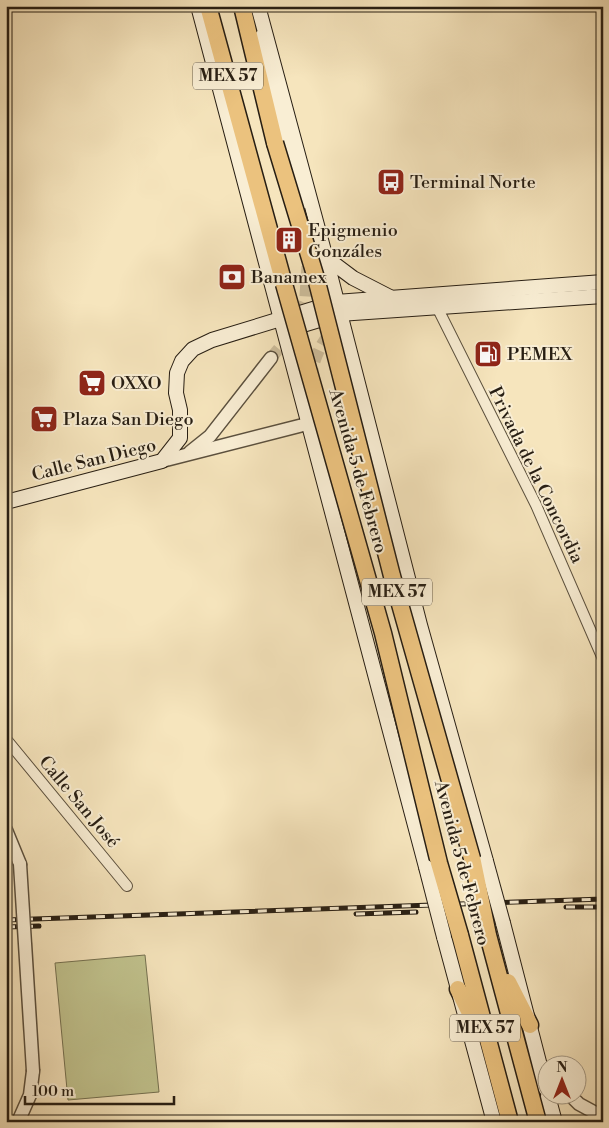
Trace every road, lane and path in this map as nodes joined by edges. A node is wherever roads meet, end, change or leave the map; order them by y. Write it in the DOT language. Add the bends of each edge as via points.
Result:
graph roads {
  1 [pos="198,6"];
  2 [pos="208,6"];
  3 [pos="242,6"];
  4 [pos="258,7"];
  5 [pos="302,203"];
  6 [pos="325,257"];
  7 [pos="603,282"];
  8 [pos="603,289"];
  9 [pos="603,296"];
  10 [pos="392,302"];
  11 [pos="357,307"];
  12 [pos="437,307"];
  13 [pos="338,308"];
  14 [pos="281,326"];
  15 [pos="271,358"];
  16 [pos="309,401"];
  17 [pos="307,424"];
  18 [pos="186,455"];
  19 [pos="162,462"];
  20 [pos="6,502"];
  21 [pos="354,590"];
  22 [pos="603,659"];
  23 [pos="6,740"];
  24 [pos="6,830"];
  25 [pos="127,886"];
  26 [pos="452,936"];
  27 [pos="494,957"];
  28 [pos="458,989"];
  29 [pos="530,1025"];
  30 [pos="541,1056"];
  31 [pos="493,1057"];
  32 [pos="551,1106"];
  33 [pos="583,1106"];
  34 [pos="603,1117"];
  35 [pos="18,1122"];
  36 [pos="494,1122"];
  37 [pos="510,1122"];
  38 [pos="538,1122"];
  39 [pos="555,1122"];
  1 -- 14 [label="main road, Avenida 5 de Febrero"];
  2 -- 26 [label="highway, Avenida 5 de Febrero / MEX 57, bridge" via="383,633 440,863"];
  3 -- 27 [label="highway, Avenida 5 de Febrero / MEX 57, bridge" via="275,143 316,278 392,576 472,862"];
  4 -- 5 [label="street" via="264,56"];
  4 -- 6 [label="main road, Avenida 5 de Febrero"];
  6 -- 10 [label="main road"];
  6 -- 13 [label="main road, Avenida 5 de Febrero"];
  7 -- 10 [label="main road"];
  8 -- 10 [label="street"];
  9 -- 12 [label="main road"];
  10 -- 11 [label="main road"];
  11 -- 12 [label="main road"];
  11 -- 13 [label="main road"];
  12 -- 22 [label="street, Privada de la Concordia" via="536,505"];
  13 -- 14 [label="main road"];
  13 -- 29 [label="main road, Avenida 5 de Febrero, bridge" via="420,625"];
  14 -- 17 [label="main road, Avenida 5 de Febrero"];
  14 -- 19 [label="main road" via="250,328 212,340 194,349 182,361 177,373 176,392 180,438"];
  15 -- 18 [label="street" via="210,436"];
  16 -- 21 [label="street"];
  17 -- 18 [label="street, Calle San Diego"];
  17 -- 21 [label="main road, Avenida 5 de Febrero"];
  18 -- 19 [label="street, Calle San Diego"];
  19 -- 20 [label="main road, Calle San Diego"];
  21 -- 26 [label="main road, Avenida 5 de Febrero, bridge" via="426,867"];
  23 -- 25 [label="street, Calle San José"];
  24 -- 35 [label="street, bridge" via="20,864 33,1071 30,1095"];
  26 -- 28 [label="main road, Avenida 5 de Febrero"];
  26 -- 31 [label="highway, Avenida 5 de Febrero / MEX 57"];
  27 -- 29 [label="highway"];
  27 -- 38 [label="highway, Avenida 5 de Febrero / MEX 57"];
  28 -- 31 [label="highway"];
  28 -- 36 [label="main road, Avenida 5 de Febrero"];
  29 -- 30 [label="main road, Avenida 5 de Febrero"];
  31 -- 37 [label="highway, Avenida 5 de Febrero / MEX 57"];
  32 -- 39 [label="main road"];
  33 -- 34 [label="street"];
}
